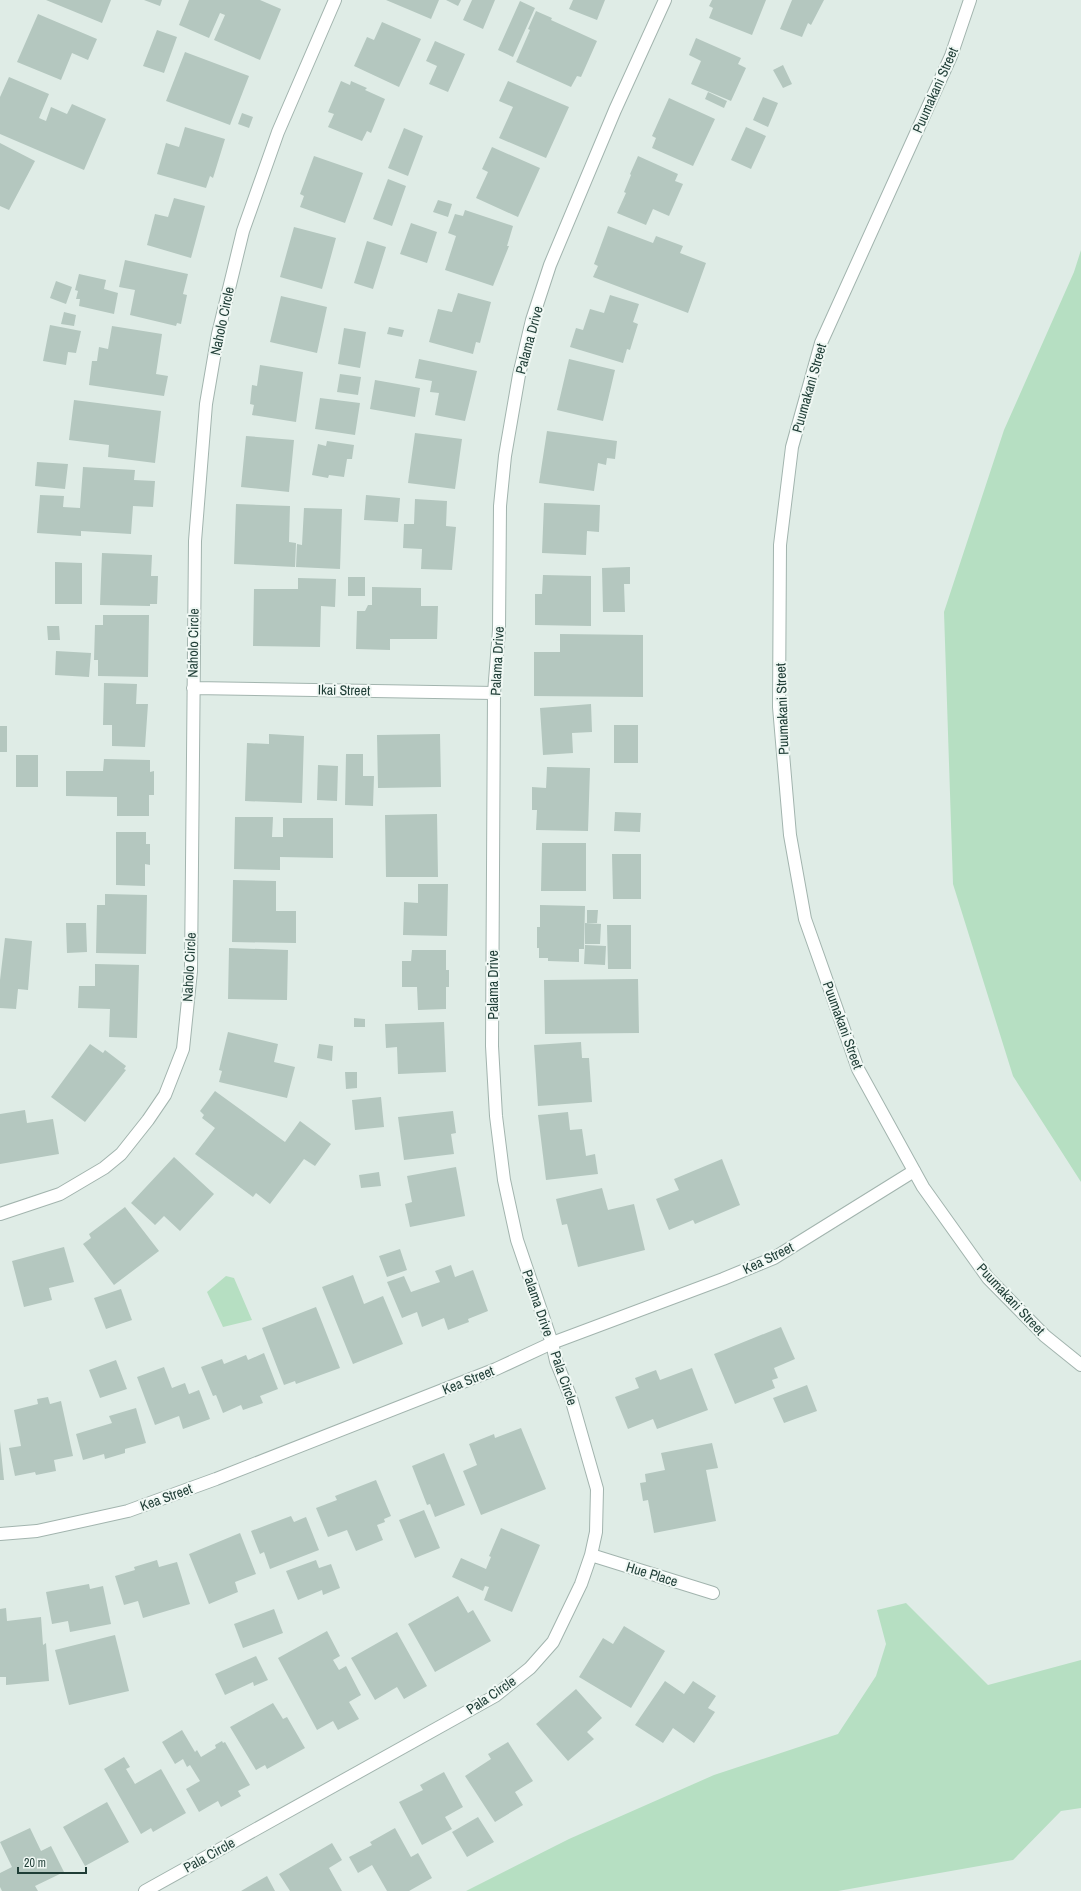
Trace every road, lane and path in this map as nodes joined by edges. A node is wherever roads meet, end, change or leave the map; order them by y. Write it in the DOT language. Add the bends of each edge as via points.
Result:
graph roads {
  1 [pos="335,0"];
  2 [pos="665,0"];
  3 [pos="970,0"];
  4 [pos="193,688"];
  5 [pos="494,693"];
  6 [pos="914,1171"];
  7 [pos="0,1214"];
  8 [pos="552,1343"];
  9 [pos="1081,1365"];
  10 [pos="0,1534"];
  11 [pos="591,1555"];
  12 [pos="713,1593"];
  13 [pos="145,1891"];
  1 -- 4 [label="street, Naholo Circle" via="278,132 243,231 218,334 206,404 199,469 195,541"];
  2 -- 5 [label="street, Palama Drive" via="615,110 550,265 517,383 500,506 499,630"];
  3 -- 6 [label="street, Puumakani Street" via="951,56 821,344 792,447 780,545 779,707 790,835 805,919 858,1069"];
  4 -- 5 [label="street, Ikai Street"];
  4 -- 7 [label="street, Naholo Circle" via="191,971 183,1049 165,1094 148,1120 115,1159 60,1194"];
  5 -- 8 [label="street, Palama Drive" via="492,1046 496,1116 504,1180 517,1240"];
  6 -- 8 [label="street, Kea Street" via="774,1258"];
  6 -- 9 [label="street, Puumakani Street" via="988,1278 1045,1336"];
  8 -- 10 [label="street, Kea Street" via="496,1369 128,1511 37,1531"];
  8 -- 11 [label="street, Pala Circle" via="597,1489 596,1532"];
  11 -- 12 [label="street, Hue Place"];
  11 -- 13 [label="street, Pala Circle" via="581,1584 553,1642 530,1668 495,1696"];
}
